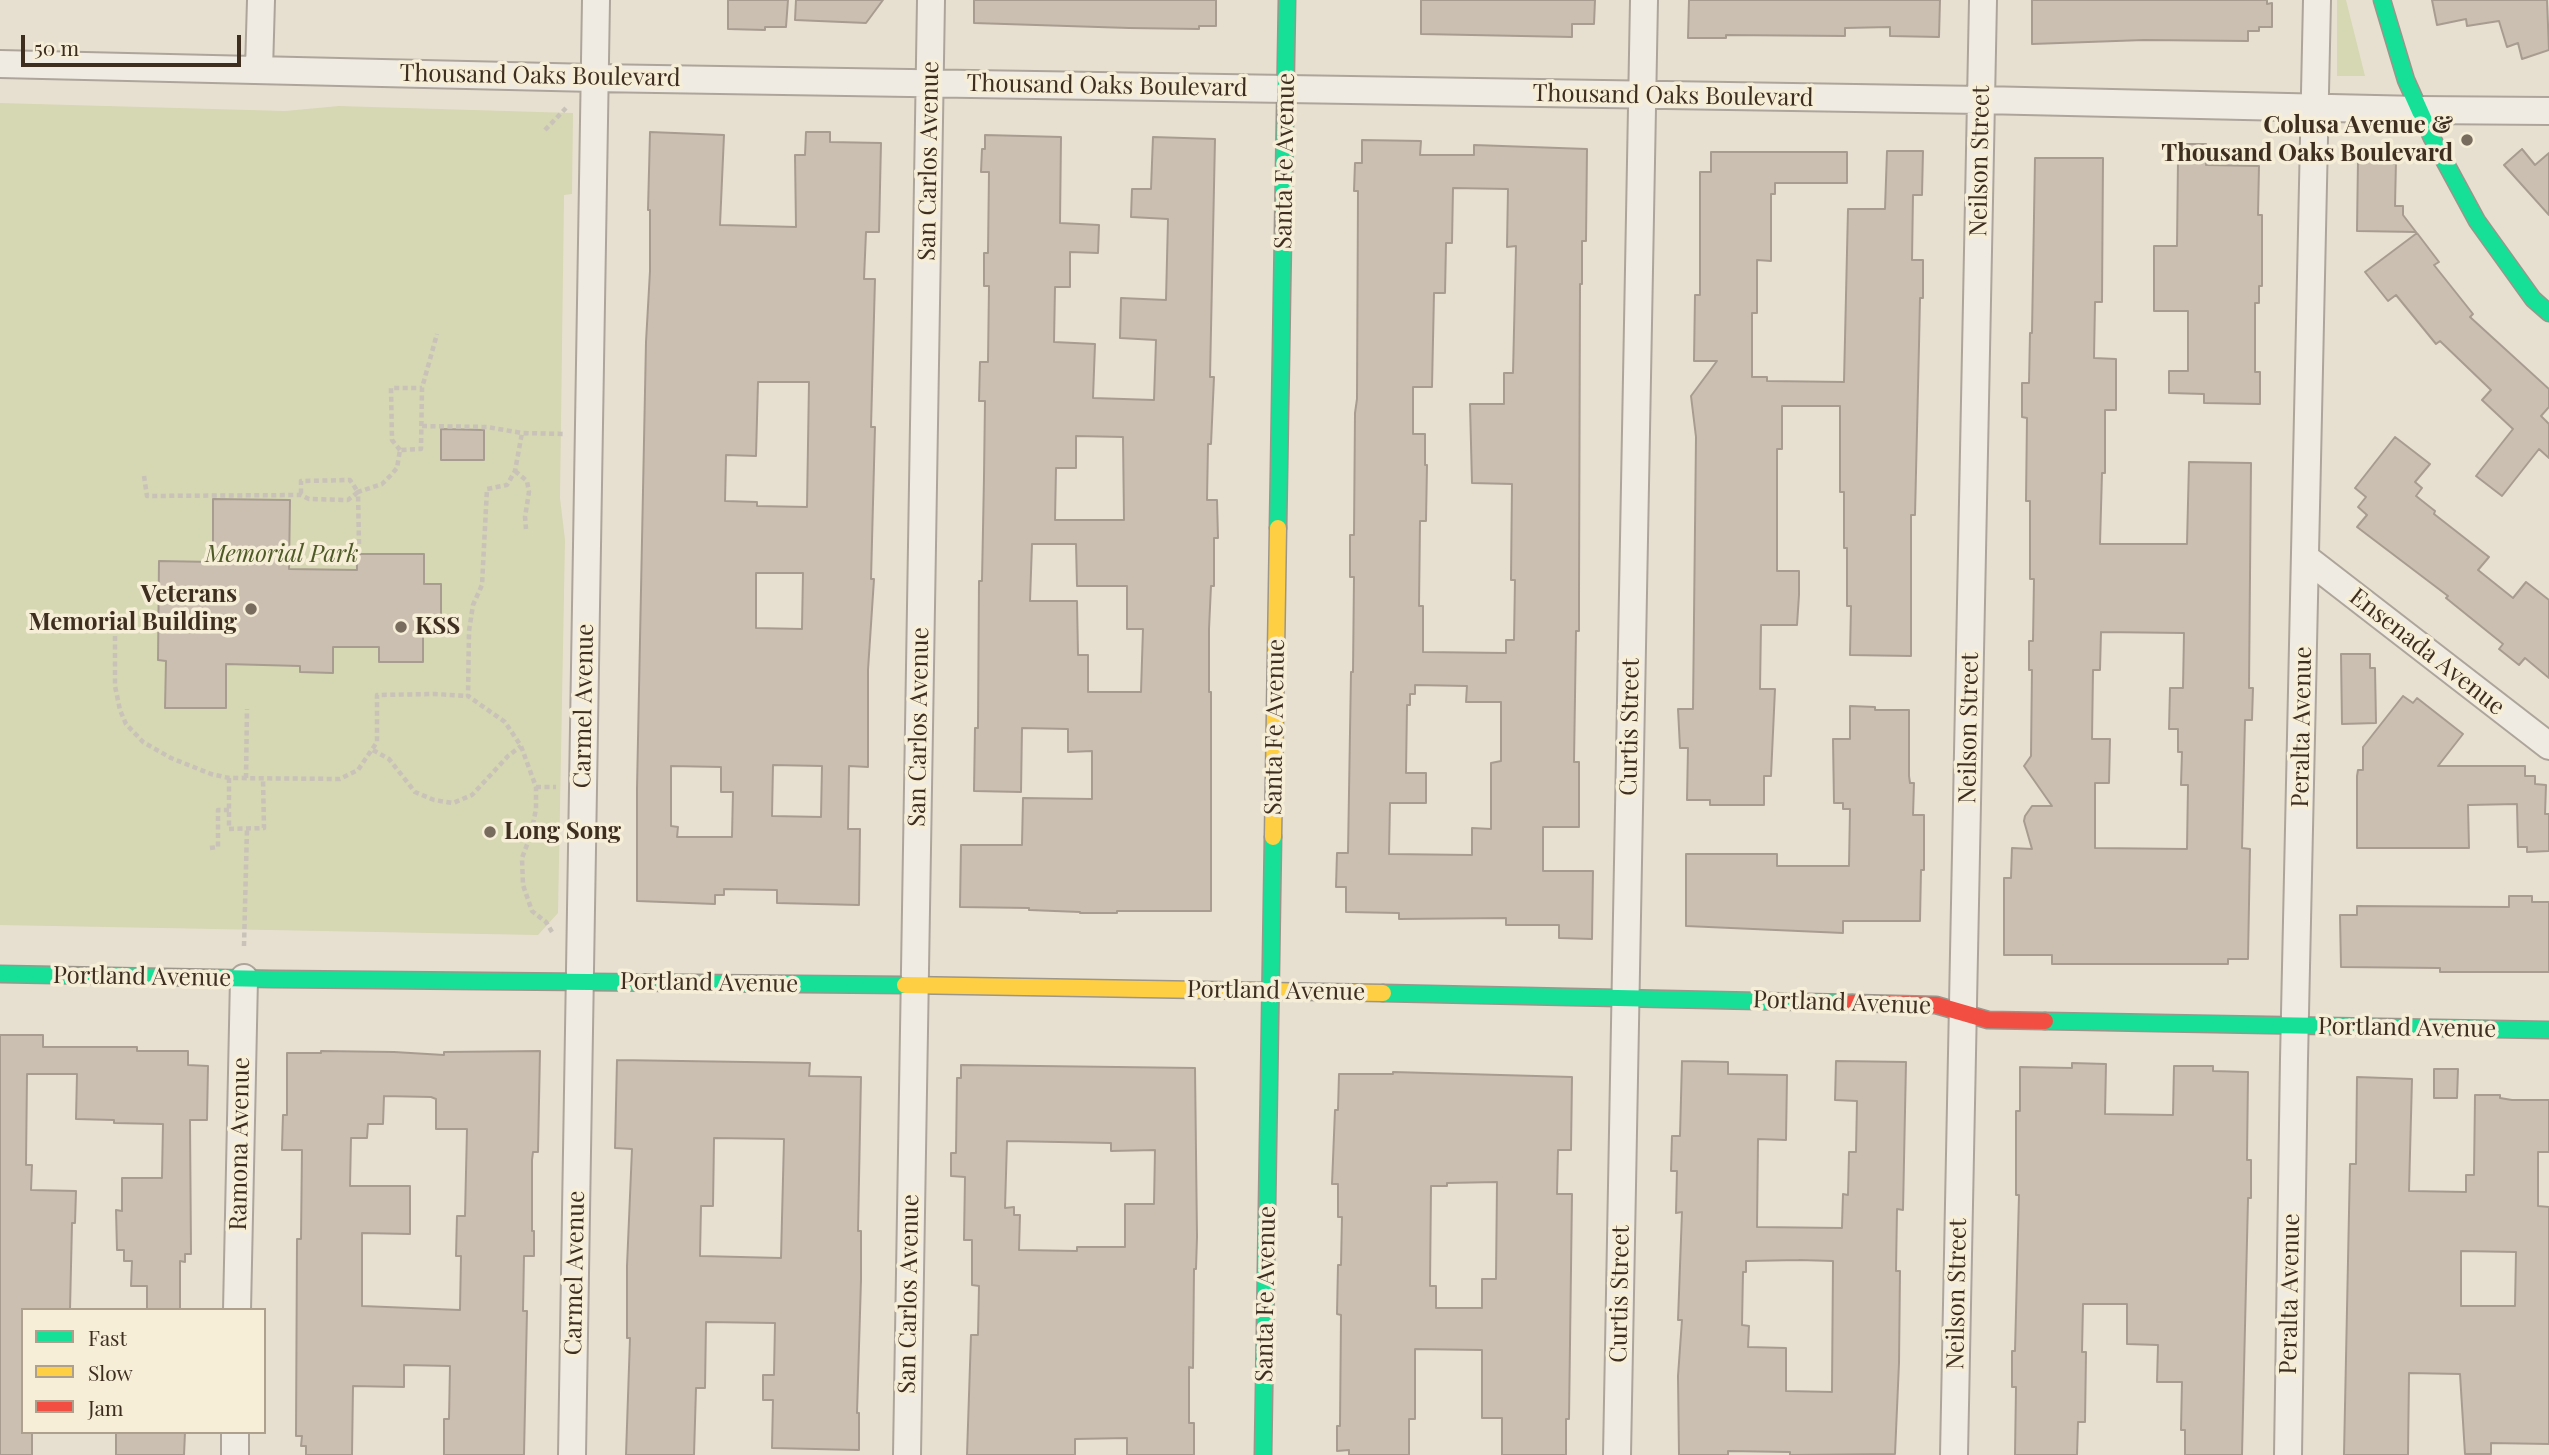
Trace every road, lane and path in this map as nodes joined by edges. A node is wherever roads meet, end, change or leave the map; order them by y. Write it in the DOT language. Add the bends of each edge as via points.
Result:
graph roads {
  1 [pos="261,0"];
  2 [pos="596,0"];
  3 [pos="932,0"];
  4 [pos="1287,0"];
  5 [pos="1644,0"];
  6 [pos="1983,0"];
  7 [pos="2316,0"];
  8 [pos="2382,0"];
  9 [pos="0,64"];
  10 [pos="259,70"];
  11 [pos="594,78"];
  12 [pos="930,83"];
  13 [pos="1286,90"];
  14 [pos="1642,96"];
  15 [pos="1981,100"];
  16 [pos="2314,108"];
  17 [pos="2419,110"];
  18 [pos="2549,111"];
  19 [pos="2549,313"];
  20 [pos="437,334"];
  21 [pos="422,388"];
  22 [pos="422,426"];
  23 [pos="522,433"];
  24 [pos="589,435"];
  25 [pos="400,450"];
  26 [pos="515,471"];
  27 [pos="144,476"];
  28 [pos="358,492"];
  29 [pos="301,495"];
  30 [pos="526,529"];
  31 [pos="359,544"];
  32 [pos="2306,558"];
  33 [pos="115,636"];
  34 [pos="468,696"];
  35 [pos="247,709"];
  36 [pos="521,746"];
  37 [pos="2549,746"];
  38 [pos="373,750"];
  39 [pos="229,778"];
  40 [pos="246,778"];
  41 [pos="263,778"];
  42 [pos="218,810"];
  43 [pos="230,810"];
  44 [pos="210,813"];
  45 [pos="247,828"];
  46 [pos="211,848"];
  47 [pos="553,934"];
  48 [pos="0,974"];
  49 [pos="244,978"];
  50 [pos="580,981"];
  51 [pos="914,985"];
  52 [pos="1271,991"];
  53 [pos="1626,997"];
  54 [pos="1963,1012"];
  55 [pos="2294,1026"];
  56 [pos="2549,1030"];
  57 [pos="237,1308"];
  58 [pos="235,1434"];
  59 [pos="235,1455"];
  60 [pos="572,1455"];
  61 [pos="906,1455"];
  62 [pos="1263,1455"];
  63 [pos="1617,1455"];
  64 [pos="1954,1455"];
  65 [pos="2288,1455"];
  1 -- 10 [label="street"];
  2 -- 11 [label="street, Carmel Avenue"];
  3 -- 12 [label="street, San Carlos Avenue"];
  4 -- 13 [label="street, Santa Fe Avenue"];
  5 -- 14 [label="street, Curtis Street"];
  6 -- 15 [label="street, Neilson Street"];
  7 -- 16 [label="street, Peralta Avenue"];
  8 -- 17 [label="street"];
  9 -- 10 [label="street, Thousand Oaks Boulevard"];
  10 -- 11 [label="street, Thousand Oaks Boulevard"];
  11 -- 12 [label="street, Thousand Oaks Boulevard"];
  11 -- 24 [label="street, Carmel Avenue"];
  12 -- 13 [label="street, Thousand Oaks Boulevard"];
  12 -- 51 [label="street, San Carlos Avenue"];
  13 -- 14 [label="street, Thousand Oaks Boulevard"];
  13 -- 52 [label="street, Santa Fe Avenue"];
  14 -- 15 [label="street, Thousand Oaks Boulevard"];
  14 -- 53 [label="street, Curtis Street"];
  15 -- 16 [label="street, Thousand Oaks Boulevard"];
  15 -- 54 [label="street, Neilson Street"];
  16 -- 17 [label="street, Thousand Oaks Boulevard"];
  16 -- 32 [label="street, Peralta Avenue"];
  17 -- 18 [label="street, Thousand Oaks Boulevard"];
  17 -- 19 [label="street" via="2477,221 2533,299"];
  20 -- 21 [label="path"];
  21 -- 22 [label="path"];
  21 -- 25 [label="path" via="391,388 392,440"];
  22 -- 23 [label="path" via="487,427"];
  22 -- 25 [label="path" via="421,449"];
  23 -- 24 [label="path"];
  23 -- 26 [label="path"];
  24 -- 50 [label="street, Carmel Avenue"];
  25 -- 28 [label="path" via="397,468 382,484"];
  26 -- 30 [label="path" via="527,481"];
  26 -- 34 [label="path" via="507,485 487,489 482,585 469,631"];
  27 -- 29 [label="path" via="147,496"];
  28 -- 29 [label="path" via="348,499"];
  28 -- 29 [label="path" via="350,480 301,481"];
  28 -- 31 [label="path"];
  32 -- 37 [label="street, Ensenada Avenue"];
  32 -- 55 [label="street, Peralta Avenue"];
  33 -- 39 [label="path" via="116,686 126,724 143,742 171,758"];
  34 -- 36 [label="path" via="505,722"];
  34 -- 38 [label="path" via="377,695"];
  35 -- 40 [label="path"];
  36 -- 38 [label="path" via="472,794 453,803 415,792 389,759"];
  36 -- 47 [label="path" via="536,787 536,809 522,858 523,885 532,911"];
  38 -- 41 [label="path" via="358,770 340,779"];
  39 -- 40 [label="path"];
  39 -- 43 [label="path"];
  40 -- 41 [label="path"];
  41 -- 45 [label="path" via="264,828"];
  42 -- 43 [label="path"];
  42 -- 44 [label="path"];
  42 -- 46 [label="path" via="218,847"];
  43 -- 45 [label="path" via="229,829"];
  45 -- 49 [label="path"];
  48 -- 49 [label="street, Portland Avenue"];
  49 -- 50 [label="street, Portland Avenue"];
  49 -- 57 [label="street, Ramona Avenue"];
  50 -- 51 [label="street, Portland Avenue"];
  50 -- 60 [label="street, Carmel Avenue"];
  51 -- 52 [label="street, Portland Avenue"];
  51 -- 61 [label="street, San Carlos Avenue"];
  52 -- 53 [label="street, Portland Avenue"];
  52 -- 62 [label="street, Santa Fe Avenue"];
  53 -- 54 [label="street, Portland Avenue" via="1936,1005"];
  53 -- 63 [label="street, Curtis Street"];
  54 -- 55 [label="street, Portland Avenue" via="1988,1020"];
  54 -- 64 [label="street, Neilson Street"];
  55 -- 56 [label="street, Portland Avenue"];
  55 -- 65 [label="street, Peralta Avenue"];
  58 -- 59 [label="street"];
}
